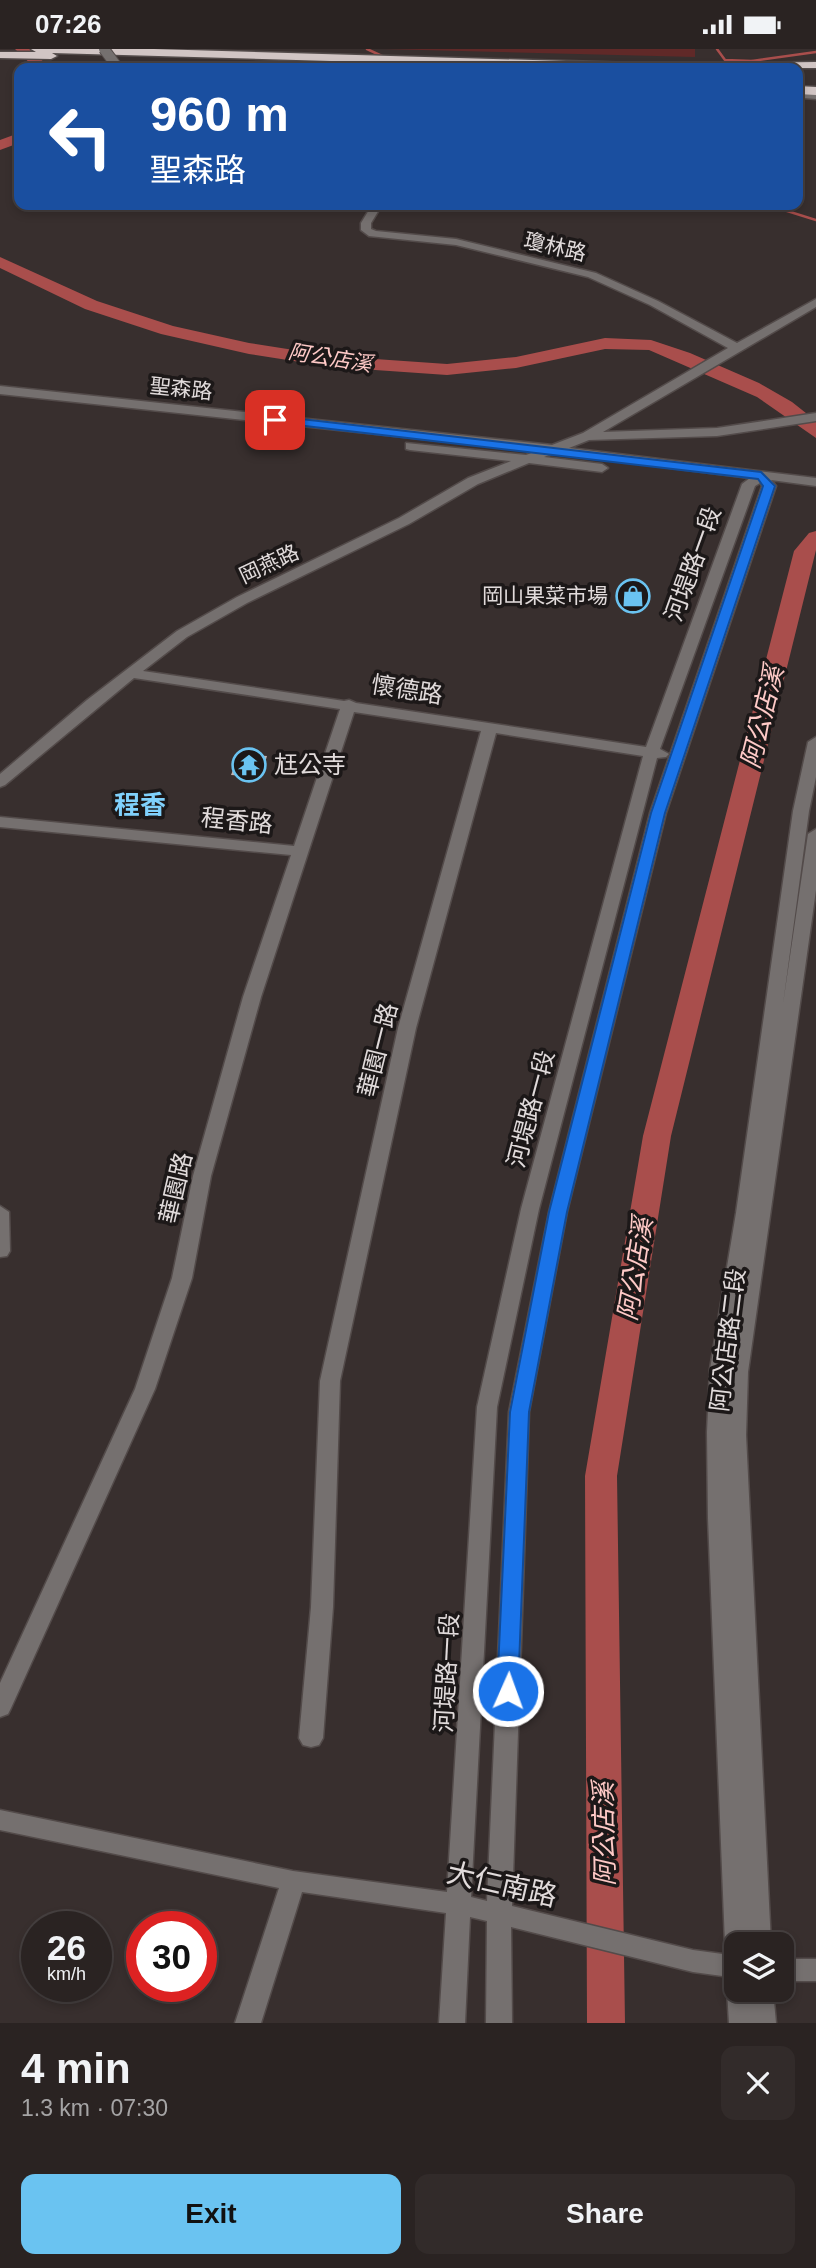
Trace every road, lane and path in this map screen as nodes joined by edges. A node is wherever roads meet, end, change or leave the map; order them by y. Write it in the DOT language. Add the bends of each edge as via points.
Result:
graph roads {
  1 [pos="37,49"];
  2 [pos="64,53"];
  3 [pos="0,55"];
  4 [pos="147,59"];
  5 [pos="490,62"];
  6 [pos="250,63"];
  7 [pos="291,63"];
  8 [pos="522,63"];
  9 [pos="599,63"];
  10 [pos="374,210"];
  11 [pos="816,302"];
  12 [pos="731,352"];
  13 [pos="0,390"];
  14 [pos="0,400"];
  15 [pos="816,417"];
  16 [pos="587,436"];
  17 [pos="550,449"];
  18 [pos="526,460"];
  19 [pos="768,482"];
  20 [pos="816,482"];
  21 [pos="816,491"];
  22 [pos="131,673"];
  23 [pos="349,704"];
  24 [pos="490,726"];
  25 [pos="816,742"];
  26 [pos="651,753"];
  27 [pos="675,756"];
  28 [pos="0,782"];
  29 [pos="0,822"];
  30 [pos="816,834"];
  31 [pos="301,851"];
  32 [pos="0,1212"];
  33 [pos="0,1251"];
  34 [pos="0,1708"];
  35 [pos="311,1738"];
  36 [pos="0,1820"];
  37 [pos="293,1881"];
  38 [pos="458,1904"];
  39 [pos="499,1915"];
  40 [pos="736,1932"];
  41 [pos="758,1932"];
  42 [pos="724,1965"];
  43 [pos="794,1970"];
  44 [pos="816,1970"];
  45 [pos="741,2002"];
  46 [pos="762,2002"];
  47 [pos="248,2023"];
  48 [pos="452,2023"];
  49 [pos="499,2023"];
  50 [pos="742,2023"];
  51 [pos="764,2023"];
  1 -- 2 [label="highway"];
  2 -- 3 [label="highway"];
  2 -- 4 [label="highway"];
  2 -- 5 [label="highway"];
  4 -- 6 [label="highway"];
  4 -- 7 [label="highway"];
  5 -- 8 [label="highway"];
  5 -- 9 [label="highway"];
  10 -- 12 [label="street, 瓊林路" via="366,223 366,230 373,234 456,242 592,275 653,303"];
  11 -- 12 [label="street, 岡燕路"];
  12 -- 16 [label="street, 岡燕路"];
  13 -- 17 [label="street, 聖森路"];
  14 -- 18 [label="street, 聖森路"];
  15 -- 16 [label="street, 岡燕路" via="717,432"];
  16 -- 17 [label="street, 岡燕路"];
  17 -- 18 [label="street, 岡燕路"];
  17 -- 19 [label="street, 聖森路"];
  18 -- 19 [label="street, 聖森路"];
  18 -- 22 [label="street, 岡燕路" via="473,481 329,560 242,600 182,634"];
  19 -- 20 [label="street, 聖森路"];
  19 -- 21 [label="street, 聖森路"];
  19 -- 26 [label="street, 河堤路一段"];
  19 -- 27 [label="street, 河堤路一段"];
  22 -- 23 [label="street, 懷德路"];
  22 -- 28 [label="street, 岡燕路"];
  23 -- 24 [label="street, 懷德路"];
  23 -- 31 [label="street, 華園路"];
  24 -- 26 [label="street, 懷德路"];
  24 -- 35 [label="street, 華園一路" via="407,1028 330,1381 322,1607"];
  25 -- 40 [label="street, 阿公店路二段" via="801,811 720,1369 719,1518"];
  26 -- 27 [label="street, 懷德路"];
  26 -- 38 [label="street, 河堤路一段" via="530,1209 487,1407"];
  27 -- 39 [label="street, 河堤路一段" via="558,1212 519,1412"];
  29 -- 31 [label="street, 程香路"];
  30 -- 41 [label="street, 阿公店路二段" via="738,1372 736,1435"];
  31 -- 34 [label="street, 華園路" via="252,997 202,1176 181,1279 145,1389"];
  32 -- 33 [label="street"];
  36 -- 37 [label="street, 大仁南路"];
  37 -- 38 [label="street, 大仁南路"];
  37 -- 47 [label="street"];
  38 -- 39 [label="street, 大仁南路"];
  38 -- 48 [label="street, 河堤路一段"];
  39 -- 42 [label="street, 大仁南路"];
  39 -- 49 [label="street, 河堤路一段"];
  43 -- 44 [label="street"];
  45 -- 50 [label="street"];
  46 -- 51 [label="street"];
}
